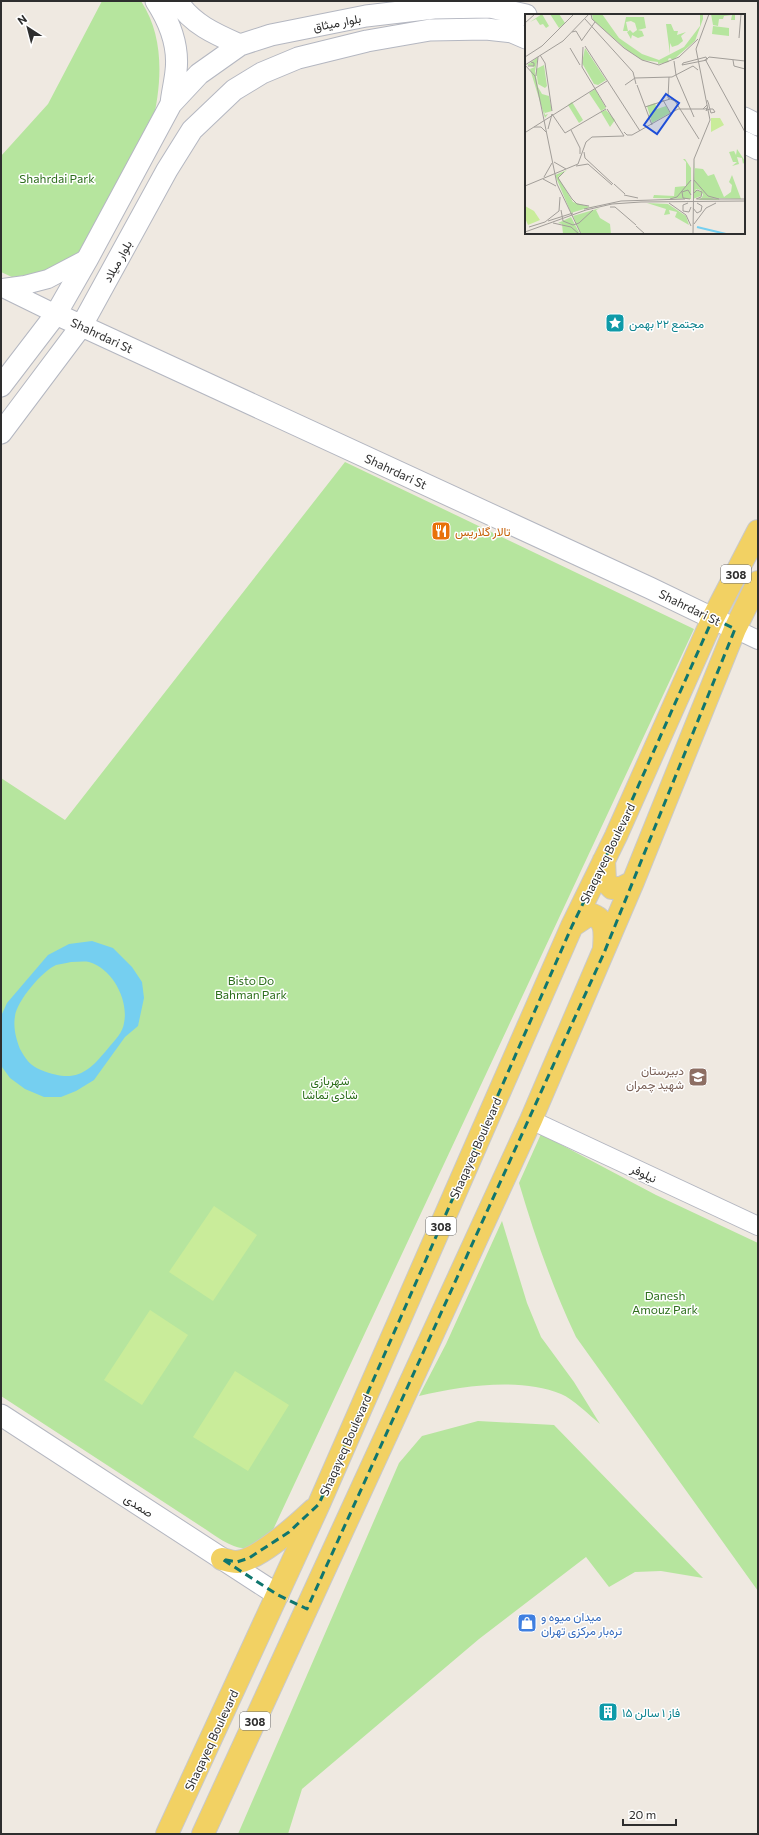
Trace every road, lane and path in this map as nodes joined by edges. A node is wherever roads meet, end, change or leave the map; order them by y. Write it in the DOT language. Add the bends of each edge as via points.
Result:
graph roads {
  1 [pos="156,1"];
  2 [pos="177,1"];
  3 [pos="525,15"];
  4 [pos="525,38"];
  5 [pos="240,45"];
  6 [pos="234,90"];
  7 [pos="170,104"];
  8 [pos="745,118"];
  9 [pos="758,125"];
  10 [pos="745,142"];
  11 [pos="758,149"];
  12 [pos="88,258"];
  13 [pos="2,287"];
  14 [pos="56,314"];
  15 [pos="82,325"];
  16 [pos="1,386"];
  17 [pos="1,433"];
  18 [pos="758,531"];
  19 [pos="758,582"];
  20 [pos="713,618"];
  21 [pos="735,629"];
  22 [pos="758,640"];
  23 [pos="604,860"];
  24 [pos="633,882"];
  25 [pos="572,926"];
  26 [pos="604,953"];
  27 [pos="531,1120"];
  28 [pos="758,1226"];
  29 [pos="1,1415"];
  30 [pos="319,1504"];
  31 [pos="222,1559"];
  32 [pos="278,1596"];
  33 [pos="307,1609"];
  34 [pos="167,1834"];
  35 [pos="203,1834"];
  1 -- 7 [label="main road" via="165,15 174,40 177,70"];
  2 -- 5 [label="main road" via="198,24"];
  3 -- 5 [label="main road, بلوار میثاق" via="490,7 434,8 366,16 271,35"];
  4 -- 6 [label="main road, بلوار میثاق" via="512,32 486,29 430,30 366,41 298,58 262,73"];
  5 -- 7 [label="main road, بلوار میثاق" via="199,74"];
  6 -- 15 [label="main road, بلوار میلاد" via="192,130 167,170"];
  7 -- 12 [label="main road"];
  8 -- 9 [label="main road"];
  10 -- 11 [label="main road"];
  12 -- 13 [label="street" via="48,279"];
  12 -- 14 [label="main road"];
  13 -- 14 [label="street"];
  14 -- 15 [label="main road, Shahrdari St"];
  14 -- 16 [label="main road"];
  15 -- 17 [label="main road, بلوار میلاد"];
  15 -- 20 [label="main road, Shahrdari St"];
  18 -- 20 [label="main road, Shaqayeq Boulevard / 308"];
  19 -- 21 [label="main road, 308"];
  20 -- 21 [label="main road, Shahrdari St"];
  20 -- 23 [label="main road, Shaqayeq Boulevard / 308"];
  21 -- 22 [label="street"];
  21 -- 24 [label="main road, 308"];
  23 -- 24 [label="main road" via="606,881 612,888 621,888"];
  23 -- 25 [label="main road, Shaqayeq Boulevard / 308"];
  24 -- 26 [label="main road, 308"];
  25 -- 26 [label="main road" via="590,914 598,916 605,933"];
  25 -- 30 [label="main road, Shaqayeq Boulevard / 308"];
  26 -- 27 [label="main road, 308"];
  27 -- 28 [label="street, نیلوفر"];
  27 -- 33 [label="main road, 308"];
  29 -- 31 [label="main road, صمدی"];
  30 -- 31 [label="main road" via="289,1532 249,1558 237,1562"];
  30 -- 32 [label="main road, Shaqayeq Boulevard / 308"];
  31 -- 32 [label="main road, صمدی"];
  32 -- 33 [label="main road"];
  32 -- 34 [label="main road, Shaqayeq Boulevard / 308"];
  33 -- 35 [label="main road, 308"];
}
